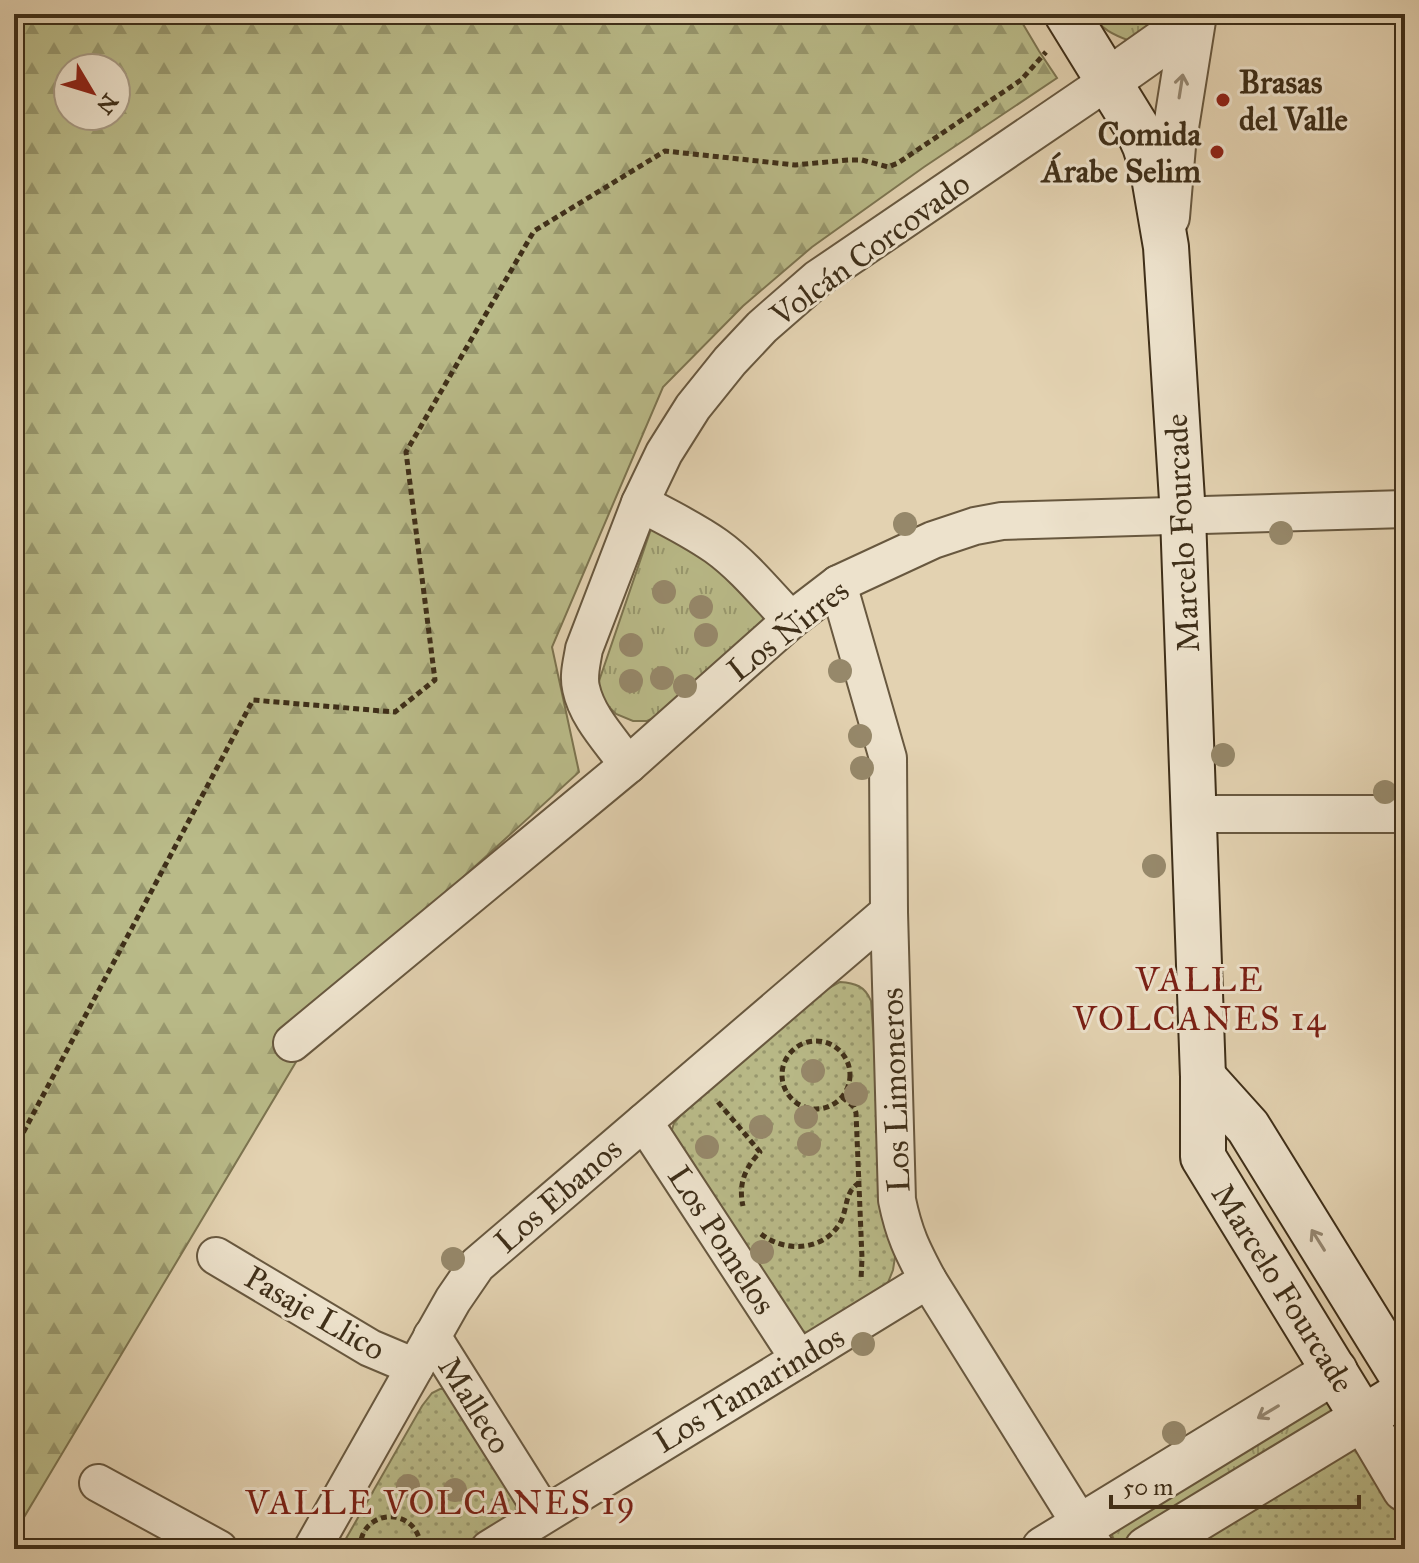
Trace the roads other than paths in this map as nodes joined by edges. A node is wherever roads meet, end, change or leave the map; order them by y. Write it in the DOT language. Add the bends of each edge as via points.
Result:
graph roads {
  1 [pos="1186,14"];
  2 [pos="1194,14"];
  3 [pos="1058,31"];
  4 [pos="1108,81"];
  5 [pos="1166,247"];
  6 [pos="640,503"];
  7 [pos="1405,509"];
  8 [pos="1183,516"];
  9 [pos="838,584"];
  10 [pos="791,620"];
  11 [pos="628,765"];
  12 [pos="1193,814"];
  13 [pos="1405,814"];
  14 [pos="889,912"];
  15 [pos="292,1043"];
  16 [pos="1203,1077"];
  17 [pos="644,1122"];
  18 [pos="216,1256"];
  19 [pos="928,1280"];
  20 [pos="1393,1335"];
  21 [pos="432,1336"];
  22 [pos="799,1359"];
  23 [pos="415,1367"];
  24 [pos="1335,1371"];
  25 [pos="1405,1381"];
  26 [pos="1405,1392"];
  27 [pos="1363,1418"];
  28 [pos="98,1483"];
  29 [pos="1405,1489"];
  30 [pos="544,1514"];
  31 [pos="1089,1537"];
  32 [pos="219,1549"];
  33 [pos="312,1549"];
  34 [pos="489,1549"];
  35 [pos="1044,1549"];
  36 [pos="1147,1549"];
  1 -- 4 [label="main road, Volcán Corcovado" via="1166,40"];
  5 -- 2 [label="main road, one-way" via="1173,146"];
  3 -- 4 [label="main road, Marcelo Fourcade"];
  4 -- 5 [label="main road, Marcelo Fourcade" via="1150,159"];
  4 -- 6 [label="street, Volcán Corcovado" via="817,279 762,327 693,407"];
  5 -- 8 [label="main road, Marcelo Fourcade"];
  6 -- 10 [label="street" via="718,547"];
  6 -- 11 [label="street, Volcán Corcovado" via="580,671 592,716"];
  7 -- 8 [label="street, Los Ñirres"];
  8 -- 9 [label="street, Los Ñirres" via="975,526"];
  8 -- 12 [label="main road, Marcelo Fourcade"];
  9 -- 10 [label="street, Los Ñirres"];
  9 -- 14 [label="street, Los Limoneros" via="888,758"];
  10 -- 11 [label="street, Los Ñirres"];
  11 -- 15 [label="street, Los Ñirres"];
  12 -- 13 [label="street"];
  12 -- 16 [label="main road, Marcelo Fourcade"];
  14 -- 17 [label="street, Los Ebanos"];
  14 -- 19 [label="street, Los Limoneros" via="897,1200 907,1241"];
  20 -- 16 [label="main road, Marcelo Fourcade, one-way" via="1248,1127"];
  16 -- 24 [label="main road, Marcelo Fourcade" via="1203,1157"];
  17 -- 21 [label="street, Los Ebanos" via="477,1265"];
  17 -- 22 [label="street, Los Pomelos"];
  18 -- 23 [label="street, Pasaje Llico" via="370,1348"];
  19 -- 22 [label="street, Los Tamarindos"];
  19 -- 31 [label="street, Los Limoneros"];
  20 -- 24 [label="main road"];
  20 -- 25 [label="main road, Marcelo Fourcade"];
  21 -- 23 [label="street, Los Ebanos"];
  21 -- 30 [label="street, Malleco"];
  22 -- 30 [label="street, Los Tamarindos"];
  23 -- 33 [label="street, Los Ebanos"];
  24 -- 27 [label="main road, Marcelo Fourcade"];
  24 -- 31 [label="main road, one-way"];
  26 -- 27 [label="main road"];
  27 -- 29 [label="main road, Marcelo Fourcade"];
  27 -- 36 [label="main road"];
  28 -- 32 [label="street"];
  30 -- 34 [label="street, Los Tamarindos"];
  31 -- 35 [label="main road"];
}
